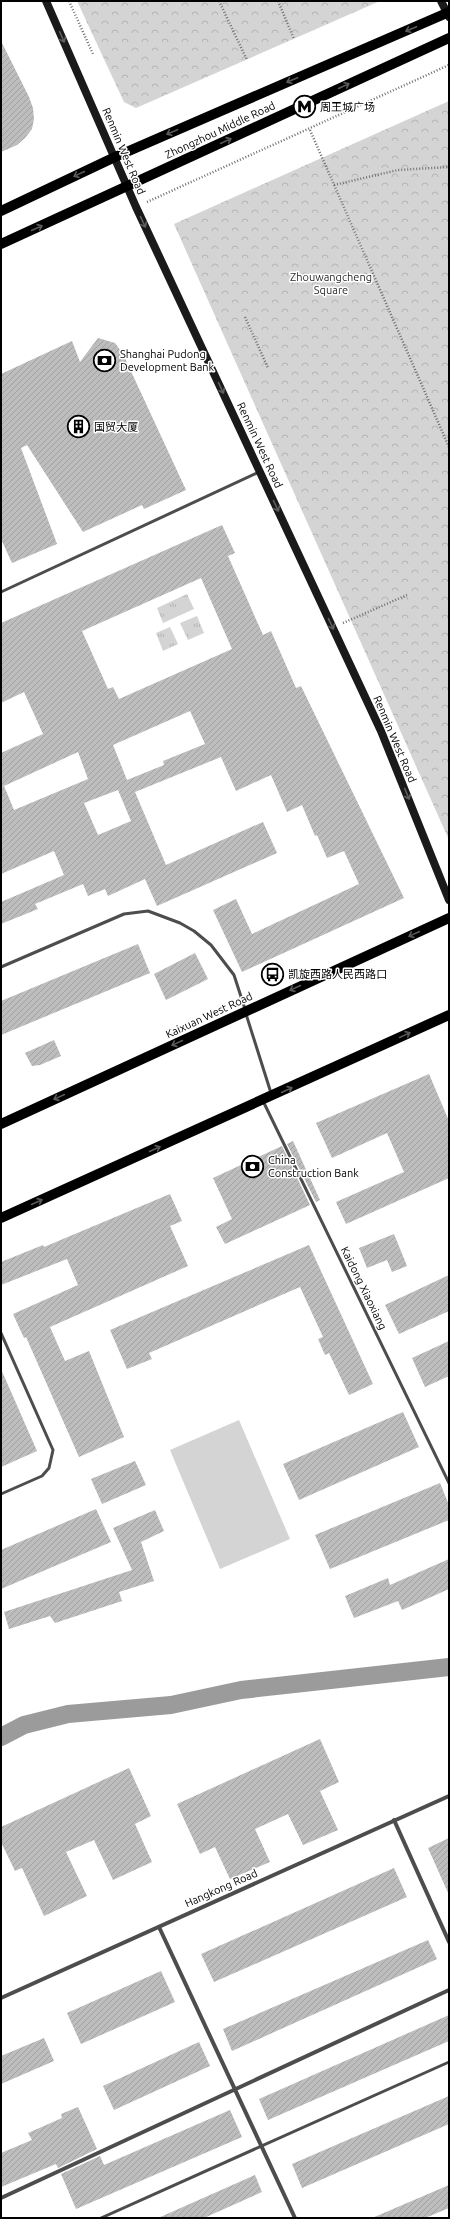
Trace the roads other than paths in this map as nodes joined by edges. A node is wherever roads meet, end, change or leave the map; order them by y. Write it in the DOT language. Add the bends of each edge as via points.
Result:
graph roads {
  1 [pos="46,1"];
  2 [pos="441,1"];
  3 [pos="448,14"];
  4 [pos="449,38"];
  5 [pos="114,157"];
  6 [pos="127,187"];
  7 [pos="1,211"];
  8 [pos="1,244"];
  9 [pos="260,472"];
  10 [pos="1,592"];
  11 [pos="449,900"];
  12 [pos="449,918"];
  13 [pos="2,967"];
  14 [pos="245,1011"];
  15 [pos="449,1015"];
  16 [pos="267,1099"];
  17 [pos="1,1124"];
  18 [pos="1,1218"];
  19 [pos="1,1334"];
  20 [pos="449,1483"];
  21 [pos="1,1494"];
  22 [pos="449,1796"];
  23 [pos="394,1820"];
  24 [pos="159,1926"];
  25 [pos="449,1942"];
  26 [pos="449,1990"];
  27 [pos="1,1998"];
  28 [pos="449,2062"];
  29 [pos="235,2089"];
  30 [pos="262,2146"];
  31 [pos="1,2198"];
  32 [pos="101,2218"];
  33 [pos="295,2218"];
  1 -- 5 [label="main road, Renmin West Road, one-way"];
  2 -- 3 [label="main road"];
  3 -- 5 [label="main road, Zhongzhou Middle Road, one-way"];
  6 -- 4 [label="main road, Zhongzhou Middle Road, one-way"];
  5 -- 6 [label="main road, Renmin West Road"];
  5 -- 7 [label="main road, Zhongzhou Middle Road, one-way"];
  8 -- 6 [label="main road, Zhongzhou Middle Road, one-way"];
  6 -- 9 [label="main road, Renmin West Road, one-way"];
  9 -- 10 [label="lane"];
  9 -- 11 [label="main road, Renmin West Road, one-way" via="381,731"];
  12 -- 14 [label="main road, Kaixuan West Road, one-way"];
  13 -- 14 [label="lane, Kaidong Xiaoxiang" via="124,914 148,911 180,923 211,945 234,975"];
  14 -- 16 [label="lane, Kaidong Xiaoxiang"];
  14 -- 17 [label="main road, Kaixuan West Road, one-way"];
  16 -- 15 [label="main road, one-way"];
  18 -- 16 [label="main road, one-way"];
  16 -- 20 [label="lane, Kaidong Xiaoxiang"];
  19 -- 21 [label="lane" via="53,1450 49,1468 42,1476"];
  22 -- 23 [label="street, Hangkong Road"];
  23 -- 24 [label="street, Hangkong Road"];
  23 -- 25 [label="street"];
  24 -- 27 [label="street, Hangkong Road"];
  24 -- 29 [label="street"];
  26 -- 29 [label="street"];
  28 -- 30 [label="lane"];
  29 -- 30 [label="street"];
  29 -- 31 [label="street"];
  30 -- 32 [label="lane"];
  30 -- 33 [label="street"];
}
